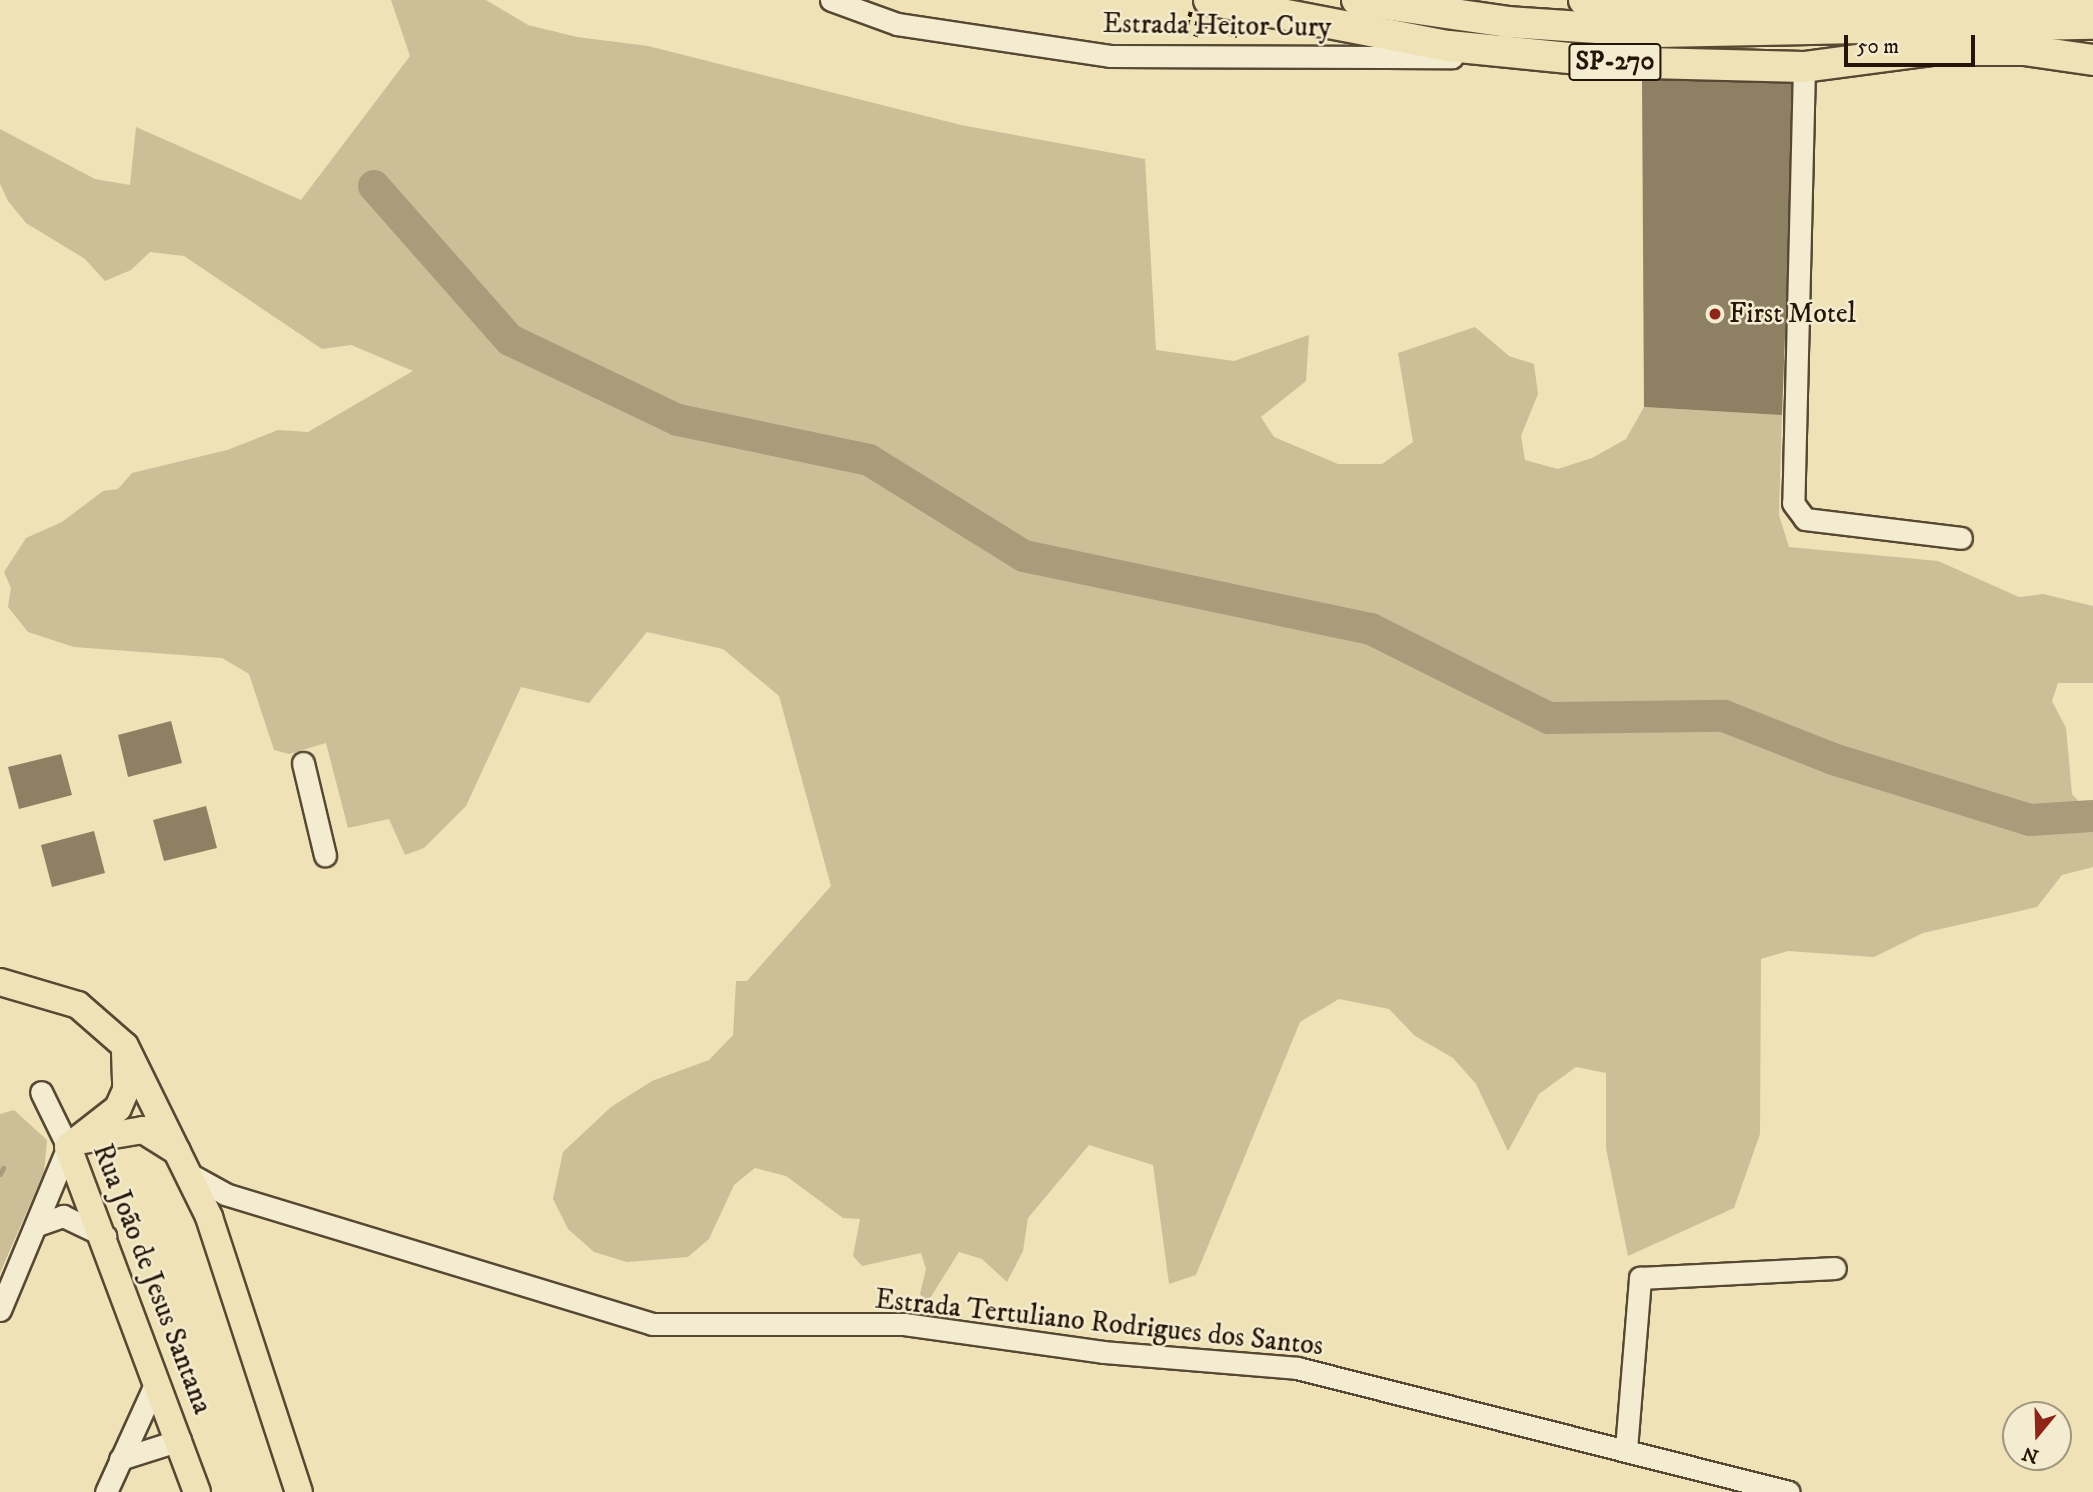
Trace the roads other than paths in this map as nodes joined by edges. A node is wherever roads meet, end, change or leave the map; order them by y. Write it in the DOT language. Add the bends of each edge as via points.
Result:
graph roads {
  1 [pos="831,0"];
  2 [pos="1209,0"];
  3 [pos="1357,0"];
  4 [pos="1584,0"];
  5 [pos="2088,0"];
  6 [pos="2093,24"];
  7 [pos="2093,60"];
  8 [pos="1609,62"];
  9 [pos="1804,67"];
  10 [pos="1961,538"];
  11 [pos="303,763"];
  12 [pos="325,855"];
  13 [pos="5,979"];
  14 [pos="125,1046"];
  15 [pos="41,1091"];
  16 [pos="74,1144"];
  17 [pos="188,1167"];
  18 [pos="240,1199"];
  19 [pos="209,1217"];
  20 [pos="37,1225"];
  21 [pos="105,1236"];
  22 [pos="1835,1268"];
  23 [pos="0,1310"];
  24 [pos="157,1380"];
  25 [pos="180,1440"];
  26 [pos="1626,1449"];
  27 [pos="120,1459"];
  28 [pos="106,1492"];
  29 [pos="197,1492"];
  30 [pos="299,1492"];
  31 [pos="1788,1492"];
  1 -- 8 [label="street, Estrada Heitor Cury" via="897,24 1110,56"];
  2 -- 8 [label="highway, SP-270" via="1448,46"];
  3 -- 6 [label="highway, SP-270" via="1507,22 1657,32"];
  4 -- 5 [label="highway, SP-270" via="1683,6"];
  7 -- 9 [label="highway, SP-270" via="2024,50 1931,50"];
  8 -- 9 [label="highway, SP-270"];
  9 -- 10 [label="street" via="1793,503 1805,519"];
  11 -- 12 [label="street"];
  13 -- 14 [label="main road" via="78,1005"];
  14 -- 16 [label="main road" via="126,1090 118,1108"];
  14 -- 17 [label="main road"];
  15 -- 16 [label="street, Rua João de Jesus Santana"];
  16 -- 17 [label="main road" via="143,1130"];
  16 -- 20 [label="street"];
  16 -- 21 [label="main road, Rua João de Jesus Santana"];
  17 -- 18 [label="street, Estrada Tertuliano Rodrigues dos Santos"];
  17 -- 19 [label="main road"];
  18 -- 19 [label="street"];
  18 -- 26 [label="street, Estrada Tertuliano Rodrigues dos Santos" via="652,1324 904,1324 1103,1352 1297,1368"];
  19 -- 30 [label="main road"];
  20 -- 21 [label="street" via="64,1216"];
  20 -- 23 [label="street"];
  21 -- 24 [label="main road, Rua João de Jesus Santana"];
  22 -- 26 [label="street" via="1640,1278"];
  24 -- 25 [label="main road, Rua João de Jesus Santana"];
  24 -- 27 [label="street"];
  25 -- 27 [label="street"];
  25 -- 29 [label="main road, Rua João de Jesus Santana"];
  26 -- 31 [label="street, Estrada Tertuliano Rodrigues dos Santos"];
  27 -- 28 [label="street"];
}
